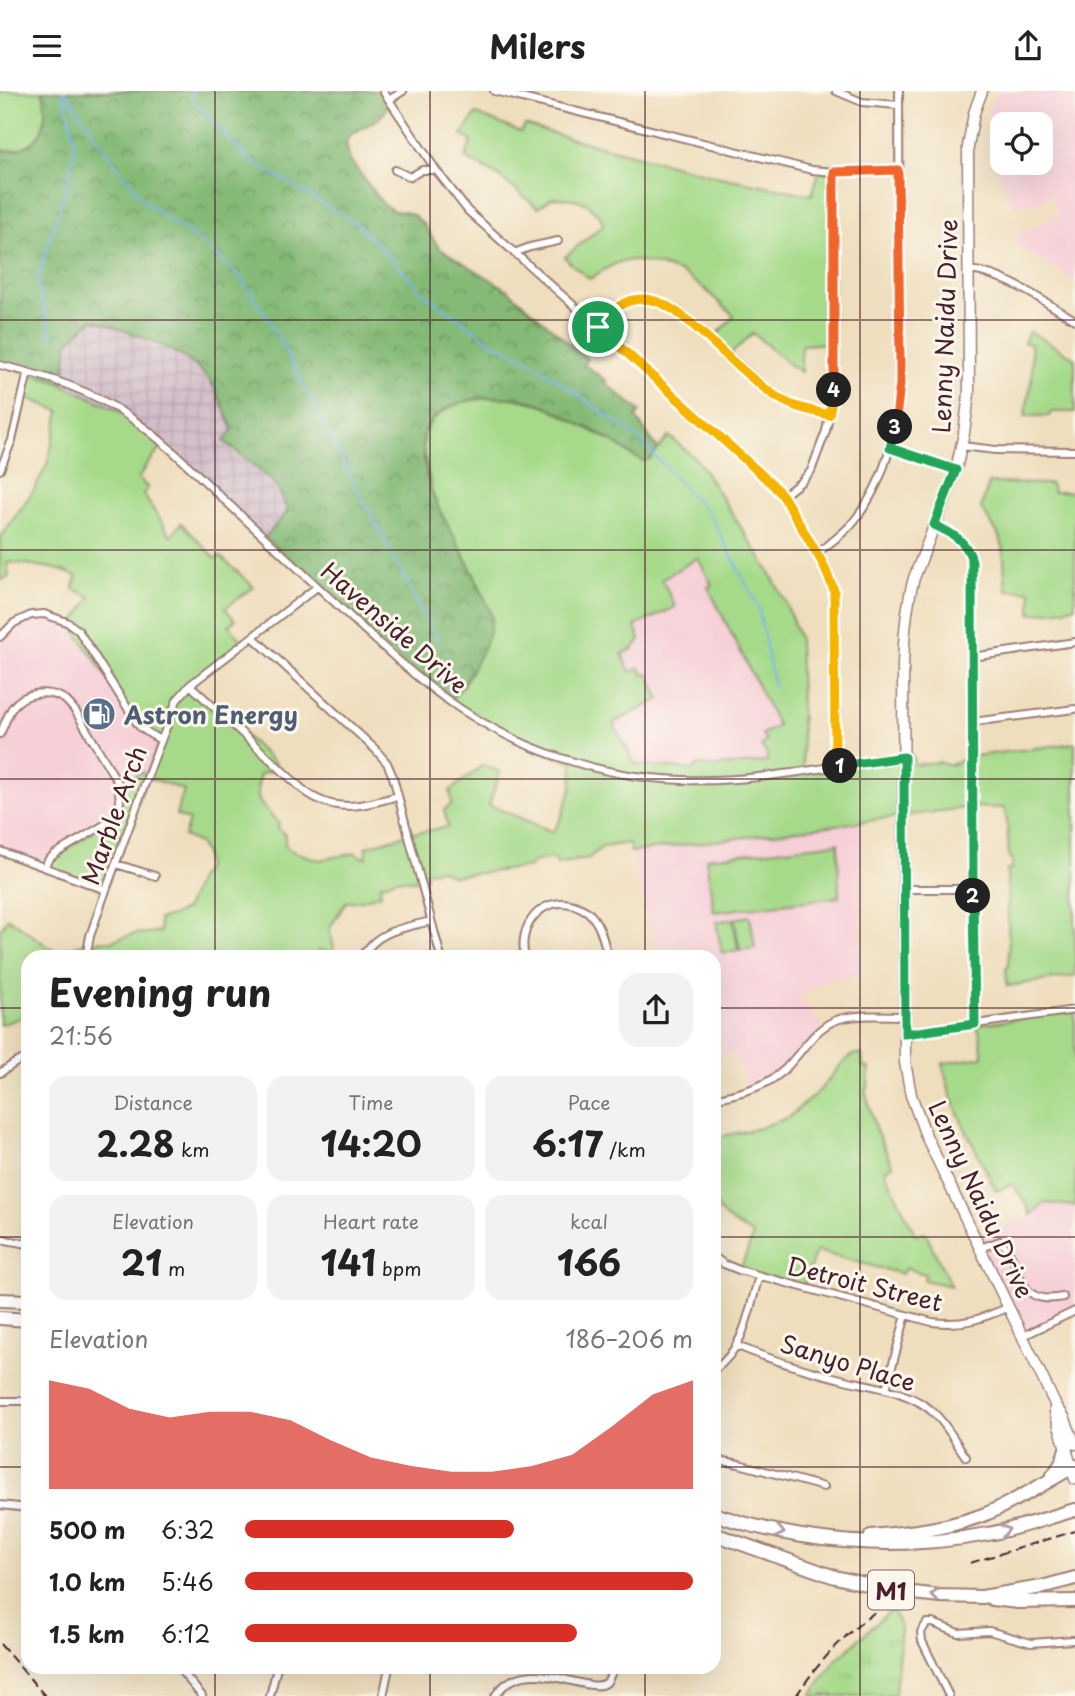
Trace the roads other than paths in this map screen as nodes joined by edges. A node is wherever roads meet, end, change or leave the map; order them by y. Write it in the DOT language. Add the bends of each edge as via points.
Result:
graph roads {
  1 [pos="383,91"];
  2 [pos="403,91"];
  3 [pos="494,91"];
  4 [pos="836,91"];
  5 [pos="899,91"];
  6 [pos="982,91"];
  7 [pos="389,100"];
  8 [pos="898,105"];
  9 [pos="396,170"];
  10 [pos="436,170"];
  11 [pos="898,170"];
  12 [pos="834,172"];
  13 [pos="558,241"];
  14 [pos="514,253"];
  15 [pos="969,270"];
  16 [pos="1075,320"];
  17 [pos="598,327"];
  18 [pos="0,365"];
  19 [pos="28,372"];
  20 [pos="829,415"];
  21 [pos="962,446"];
  22 [pos="890,448"];
  23 [pos="1075,451"];
  24 [pos="0,470"];
  25 [pos="956,470"];
  26 [pos="783,496"];
  27 [pos="934,525"];
  28 [pos="817,553"];
  29 [pos="317,587"];
  30 [pos="253,637"];
  31 [pos="0,638"];
  32 [pos="1075,642"];
  33 [pos="972,657"];
  34 [pos="190,685"];
  35 [pos="1075,709"];
  36 [pos="972,722"];
  37 [pos="0,734"];
  38 [pos="162,740"];
  39 [pos="904,757"];
  40 [pos="835,766"];
  41 [pos="398,796"];
  42 [pos="0,851"];
  43 [pos="116,864"];
  44 [pos="44,867"];
  45 [pos="155,876"];
  46 [pos="905,889"];
  47 [pos="972,889"];
  48 [pos="106,890"];
  49 [pos="431,921"];
  50 [pos="87,950"];
  51 [pos="367,950"];
  52 [pos="439,950"];
  53 [pos="524,950"];
  54 [pos="606,950"];
  55 [pos="1075,1010"];
  56 [pos="904,1016"];
  57 [pos="975,1024"];
  58 [pos="905,1034"];
  59 [pos="21,1060"];
  60 [pos="0,1073"];
  61 [pos="721,1097"];
  62 [pos="0,1239"];
  63 [pos="21,1243"];
  64 [pos="981,1248"];
  65 [pos="721,1262"];
  66 [pos="759,1276"];
  67 [pos="1063,1297"];
  68 [pos="0,1300"];
  69 [pos="21,1301"];
  70 [pos="1009,1307"];
  71 [pos="1075,1311"];
  72 [pos="906,1315"];
  73 [pos="0,1318"];
  74 [pos="21,1320"];
  75 [pos="1023,1336"];
  76 [pos="738,1346"];
  77 [pos="721,1364"];
  78 [pos="886,1389"];
  79 [pos="0,1401"];
  80 [pos="21,1401"];
  81 [pos="1070,1446"];
  82 [pos="966,1457"];
  83 [pos="721,1460"];
  84 [pos="1074,1471"];
  85 [pos="1050,1480"];
  86 [pos="824,1487"];
  87 [pos="0,1505"];
  88 [pos="21,1507"];
  89 [pos="1075,1510"];
  90 [pos="721,1516"];
  91 [pos="721,1536"];
  92 [pos="828,1540"];
  93 [pos="1075,1578"];
  94 [pos="982,1597"];
  95 [pos="1075,1601"];
  96 [pos="1073,1640"];
  97 [pos="184,1674"];
  98 [pos="276,1674"];
  99 [pos="388,1674"];
  100 [pos="610,1674"];
  101 [pos="202,1696"];
  102 [pos="270,1696"];
  103 [pos="383,1696"];
  104 [pos="495,1696"];
  105 [pos="949,1696"];
  1 -- 7 [label="street"];
  2 -- 7 [label="street"];
  3 -- 12 [label="street" via="803,169"];
  4 -- 8 [label="street" via="863,102"];
  5 -- 8 [label="street"];
  6 -- 15 [label="street, Lenny Naidu Drive" via="968,147"];
  7 -- 10 [label="street"];
  8 -- 11 [label="street"];
  9 -- 10 [label="street" via="410,177 422,170"];
  10 -- 14 [label="street" via="468,211"];
  11 -- 12 [label="street"];
  11 -- 22 [label="street" via="900,384"];
  12 -- 20 [label="street" via="834,391"];
  13 -- 14 [label="street"];
  14 -- 17 [label="street"];
  15 -- 16 [label="street" via="1004,280"];
  15 -- 21 [label="street, Lenny Naidu Drive" via="969,394"];
  17 -- 20 [label="street" via="629,301 658,301 677,310 775,396 790,405"];
  17 -- 26 [label="street"];
  18 -- 19 [label="street, Havenside Drive"];
  19 -- 24 [label="street"];
  19 -- 29 [label="street, Havenside Drive" via="82,390 132,418"];
  20 -- 26 [label="street" via="810,471"];
  21 -- 23 [label="street"];
  21 -- 25 [label="street, Lenny Naidu Drive"];
  22 -- 25 [label="street"];
  22 -- 28 [label="street" via="859,515"];
  25 -- 27 [label="street, Lenny Naidu Drive"];
  26 -- 28 [label="street"];
  27 -- 33 [label="street" via="958,538 971,555"];
  27 -- 39 [label="street, Lenny Naidu Drive" via="907,608"];
  28 -- 40 [label="street" via="834,590"];
  29 -- 30 [label="street, Marble Arch"];
  29 -- 40 [label="street, Havenside Drive" via="442,696 499,731 580,764 670,780 732,779"];
  30 -- 34 [label="street, Marble Arch"];
  30 -- 41 [label="street" via="382,757"];
  31 -- 38 [label="street" via="14,623 31,615 67,622 78,630 139,726"];
  32 -- 33 [label="street"];
  33 -- 36 [label="street"];
  34 -- 38 [label="street, Marble Arch" via="177,699"];
  34 -- 41 [label="street" via="316,800 346,807"];
  35 -- 36 [label="street"];
  36 -- 47 [label="street"];
  37 -- 44 [label="street" via="18,701 30,695 54,695 76,712 118,783 120,802 112,818 55,854"];
  38 -- 43 [label="street, Marble Arch"];
  39 -- 40 [label="street, Havenside Drive"];
  39 -- 46 [label="street, Lenny Naidu Drive"];
  41 -- 49 [label="street"];
  42 -- 44 [label="street"];
  43 -- 45 [label="street"];
  43 -- 48 [label="street, Marble Arch"];
  44 -- 48 [label="street"];
  46 -- 47 [label="street"];
  46 -- 56 [label="street, Lenny Naidu Drive"];
  47 -- 57 [label="street"];
  48 -- 50 [label="street, Marble Arch"];
  49 -- 51 [label="street" via="382,935"];
  49 -- 52 [label="street"];
  53 -- 54 [label="street" via="535,914 547,906 566,904 589,913"];
  55 -- 57 [label="street"];
  56 -- 58 [label="street, Lenny Naidu Drive"];
  56 -- 61 [label="street" via="835,1020 771,1080"];
  57 -- 58 [label="street"];
  58 -- 64 [label="street, Lenny Naidu Drive" via="907,1078 916,1112"];
  59 -- 60 [label="street"];
  62 -- 63 [label="street"];
  64 -- 67 [label="street" via="1000,1241 1026,1288 1044,1299"];
  64 -- 70 [label="street, Lenny Naidu Drive"];
  65 -- 66 [label="street, Detroit Street"];
  66 -- 72 [label="street, Detroit Street"];
  66 -- 76 [label="street"];
  68 -- 69 [label="highway"];
  70 -- 72 [label="street, Detroit Street" via="956,1324"];
  70 -- 75 [label="street, Lenny Naidu Drive"];
  71 -- 75 [label="street"];
  72 -- 78 [label="street"];
  73 -- 74 [label="highway"];
  75 -- 81 [label="street, Lenny Naidu Drive"];
  76 -- 77 [label="street"];
  76 -- 78 [label="street, Sanyo Place" via="808,1370"];
  78 -- 82 [label="street, Sanyo Place" via="934,1413"];
  79 -- 80 [label="street"];
  81 -- 84 [label="street, Lenny Naidu Drive"];
  81 -- 85 [label="highway"];
  83 -- 86 [label="street"];
  84 -- 85 [label="highway"];
  85 -- 92 [label="highway" via="968,1520 900,1534"];
  87 -- 88 [label="street"];
  92 -- 89 [label="highway, M1, one-way" via="907,1543 960,1539"];
  90 -- 92 [label="highway, M1, one-way"];
  94 -- 91 [label="highway, M1, one-way" via="873,1587"];
  93 -- 94 [label="highway, M1"];
  94 -- 95 [label="highway"];
  96 -- 105 [label="street" via="1031,1643 989,1631 955,1632 929,1622 921,1636"];
  97 -- 101 [label="street"];
  98 -- 102 [label="street"];
  99 -- 103 [label="street"];
  100 -- 104 [label="street" via="597,1689 521,1678"];
}
